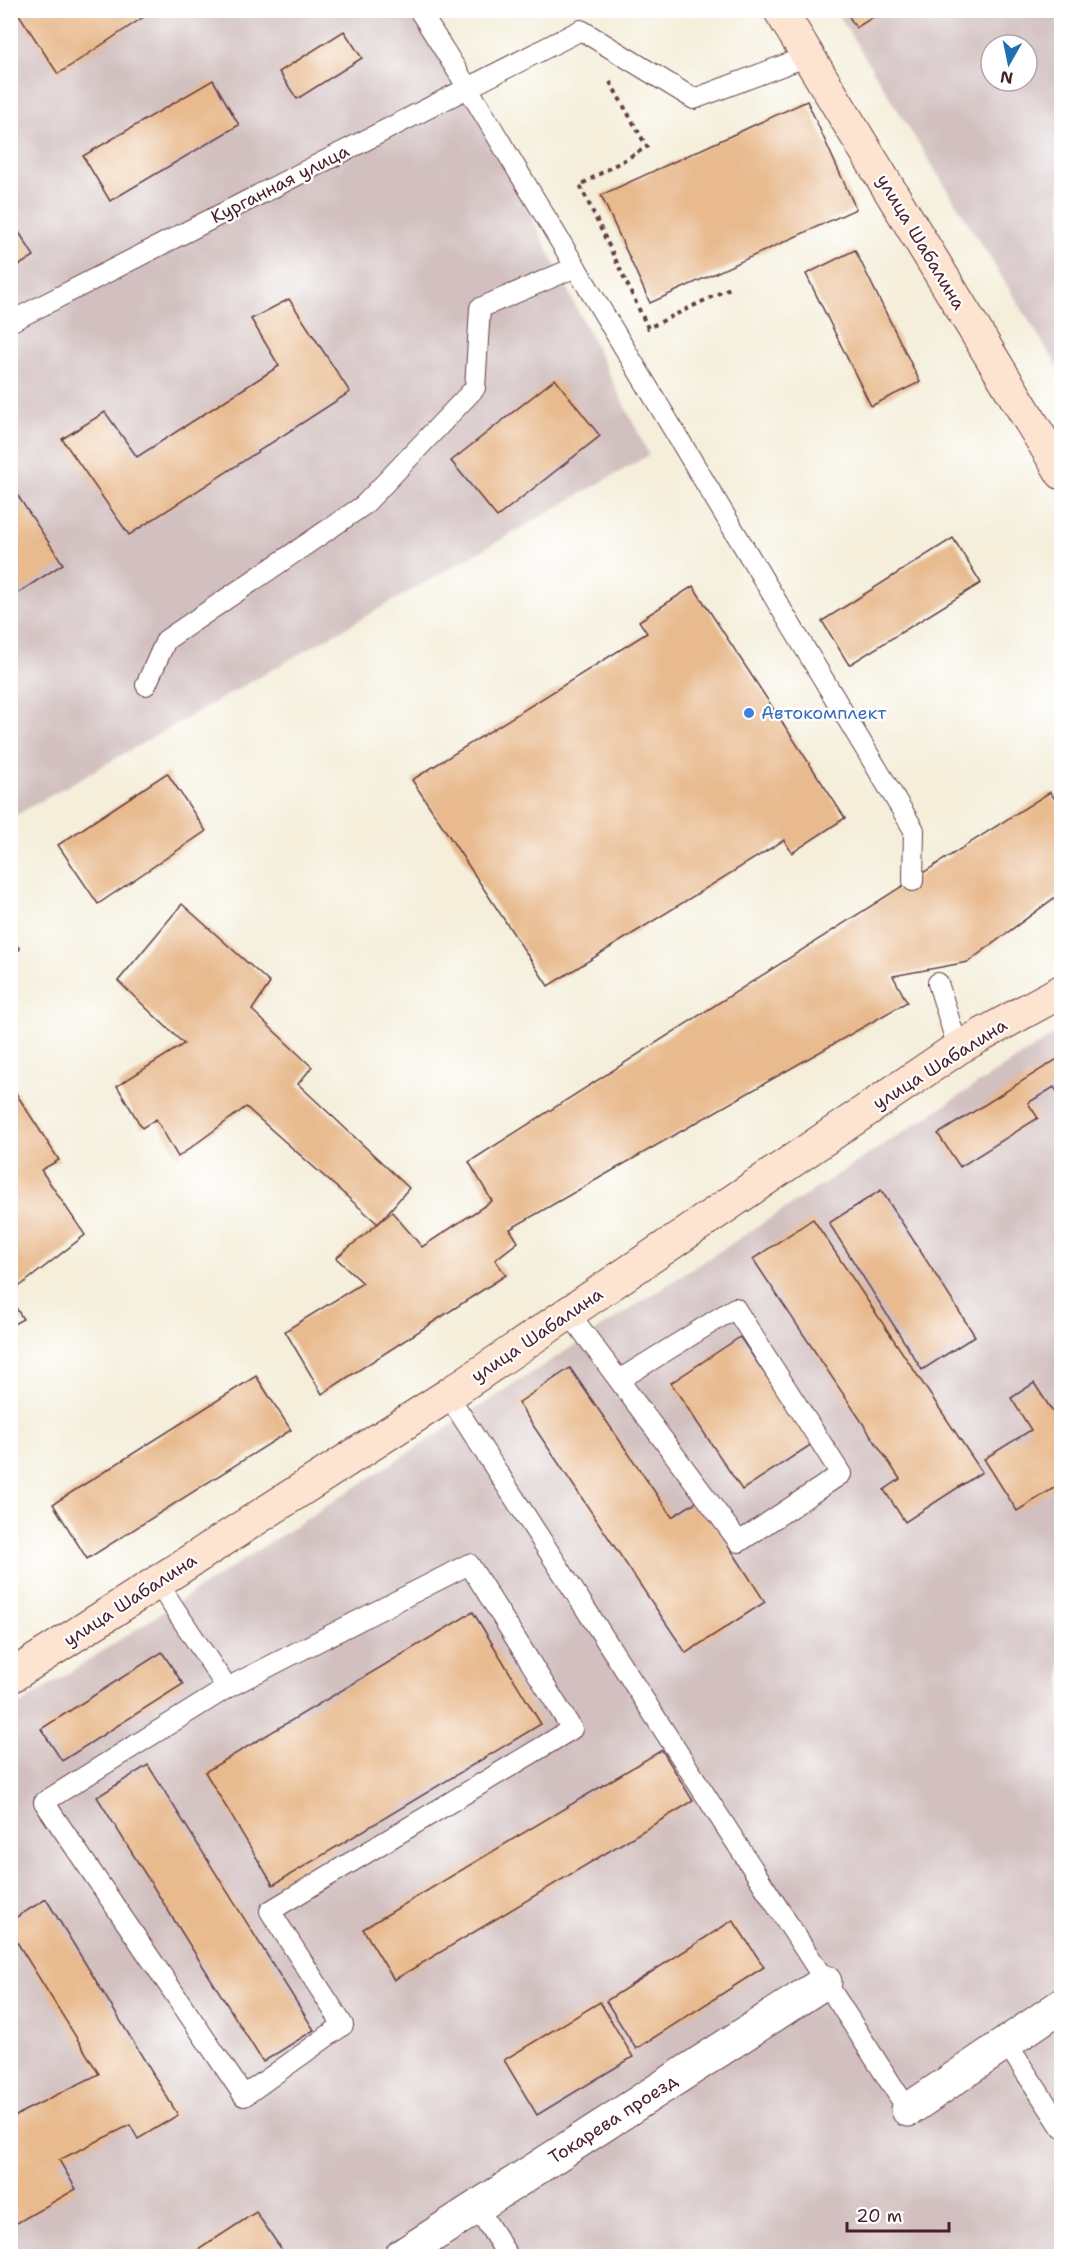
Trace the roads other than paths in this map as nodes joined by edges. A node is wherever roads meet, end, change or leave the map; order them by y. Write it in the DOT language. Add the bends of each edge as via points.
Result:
graph roads {
  1 [pos="419,10"];
  2 [pos="780,10"];
  3 [pos="808,57"];
  4 [pos="468,88"];
  5 [pos="576,267"];
  6 [pos="10,322"];
  7 [pos="1062,473"];
  8 [pos="146,685"];
  9 [pos="913,881"];
  10 [pos="938,983"];
  11 [pos="1062,991"];
  12 [pos="958,1048"];
  13 [pos="569,1313"];
  14 [pos="619,1380"];
  15 [pos="448,1395"];
  16 [pos="157,1582"];
  17 [pos="10,1677"];
  18 [pos="227,1688"];
  19 [pos="825,1982"];
  20 [pos="1062,2005"];
  21 [pos="1007,2044"];
  22 [pos="908,2110"];
  23 [pos="1062,2128"];
  24 [pos="477,2207"];
  25 [pos="400,2256"];
  26 [pos="508,2256"];
  1 -- 4 [label="lane"];
  2 -- 3 [label="main road, улица Шабалина"];
  3 -- 4 [label="lane, Курганная улица" via="694,99 581,30"];
  3 -- 7 [label="main road, улица Шабалина"];
  4 -- 5 [label="lane"];
  4 -- 6 [label="lane, Курганная улица"];
  5 -- 8 [label="lane" via="480,308 476,388 364,505 166,639"];
  5 -- 9 [label="lane" via="914,830"];
  10 -- 12 [label="lane"];
  11 -- 12 [label="main road, улица Шабалина"];
  12 -- 13 [label="main road, улица Шабалина"];
  13 -- 14 [label="lane"];
  13 -- 15 [label="main road, улица Шабалина"];
  14 -- 14 [label="lane" via="739,1542 841,1474 735,1308"];
  15 -- 16 [label="main road, улица Шабалина"];
  15 -- 19 [label="lane"];
  16 -- 17 [label="main road, улица Шабалина"];
  16 -- 18 [label="lane"];
  18 -- 18 [label="lane" via="44,1802 244,2096 343,2025 270,1911 572,1729 469,1564"];
  19 -- 22 [label="lane"];
  19 -- 24 [label="street, Токарева проезд"];
  20 -- 21 [label="street"];
  21 -- 22 [label="street"];
  21 -- 23 [label="lane"];
  24 -- 25 [label="street, Токарева проезд"];
  24 -- 26 [label="lane"];
}
